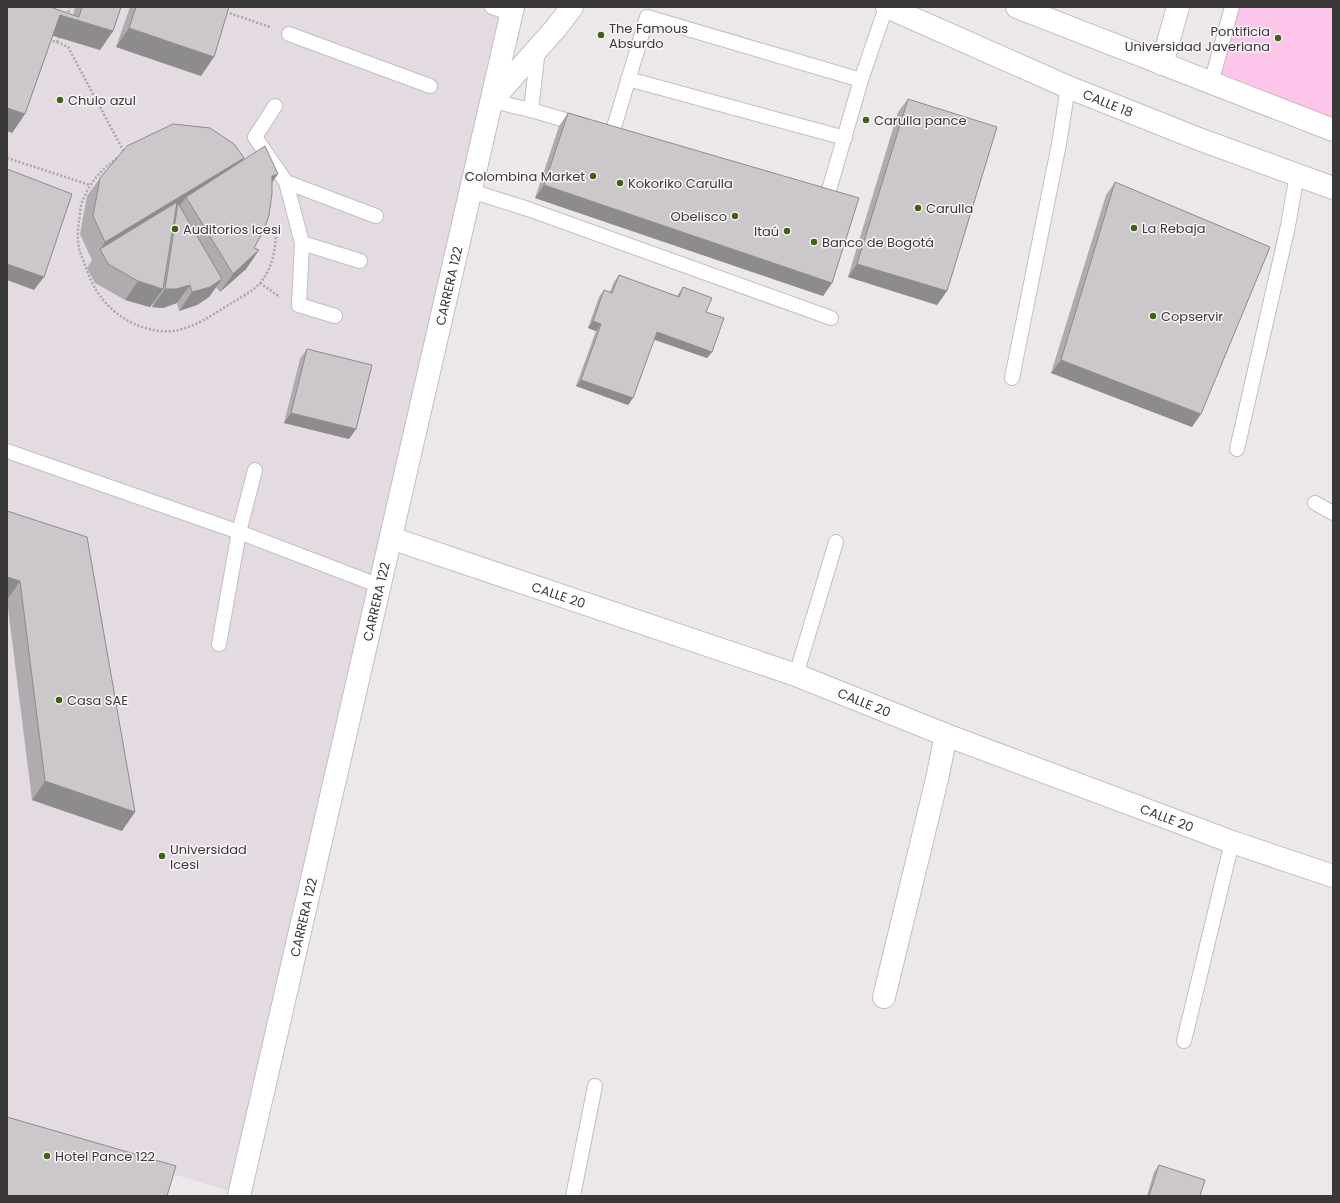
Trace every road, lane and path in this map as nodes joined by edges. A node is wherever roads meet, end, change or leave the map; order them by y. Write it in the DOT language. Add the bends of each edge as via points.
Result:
graph roads {
  1 [pos="70,7"];
  2 [pos="572,7"];
  3 [pos="886,7"];
  4 [pos="1017,7"];
  5 [pos="1178,7"];
  6 [pos="1232,7"];
  7 [pos="507,9"];
  8 [pos="220,10"];
  9 [pos="65,20"];
  10 [pos="272,28"];
  11 [pos="288,34"];
  12 [pos="59,37"];
  13 [pos="45,39"];
  14 [pos="57,42"];
  15 [pos="538,49"];
  16 [pos="1162,64"];
  17 [pos="628,79"];
  18 [pos="862,80"];
  19 [pos="1211,83"];
  20 [pos="430,86"];
  21 [pos="1068,87"];
  22 [pos="492,101"];
  23 [pos="275,106"];
  24 [pos="531,110"];
  25 [pos="1333,130"];
  26 [pos="602,131"];
  27 [pos="627,138"];
  28 [pos="845,138"];
  29 [pos="130,151"];
  30 [pos="125,154"];
  31 [pos="7,158"];
  32 [pos="1297,174"];
  33 [pos="286,182"];
  34 [pos="90,185"];
  35 [pos="1333,188"];
  36 [pos="805,190"];
  37 [pos="471,191"];
  38 [pos="376,216"];
  39 [pos="276,222"];
  40 [pos="302,243"];
  41 [pos="360,261"];
  42 [pos="335,316"];
  43 [pos="831,318"];
  44 [pos="1012,378"];
  45 [pos="1236,449"];
  46 [pos="7,451"];
  47 [pos="255,470"];
  48 [pos="1315,503"];
  49 [pos="1333,513"];
  50 [pos="239,532"];
  51 [pos="391,538"];
  52 [pos="836,542"];
  53 [pos="380,586"];
  54 [pos="219,644"];
  55 [pos="796,675"];
  56 [pos="946,735"];
  57 [pos="1232,842"];
  58 [pos="1333,876"];
  59 [pos="884,997"];
  60 [pos="1184,1041"];
  61 [pos="596,1086"];
  62 [pos="242,1195"];
  63 [pos="573,1196"];
  1 -- 9 [label="path"];
  2 -- 15 [label="street"];
  3 -- 18 [label="lane"];
  3 -- 21 [label="street, CALLE 18"];
  4 -- 16 [label="street"];
  5 -- 16 [label="street"];
  6 -- 19 [label="lane"];
  7 -- 22 [label="street, CARRERA 122"];
  8 -- 10 [label="path"];
  11 -- 20 [label="lane"];
  12 -- 14 [label="path"];
  13 -- 14 [label="path"];
  14 -- 30 [label="path" via="68,46"];
  15 -- 22 [label="street"];
  15 -- 24 [label="lane"];
  16 -- 19 [label="street"];
  17 -- 18 [label="lane" via="647,17"];
  17 -- 26 [label="lane"];
  17 -- 28 [label="lane"];
  18 -- 28 [label="lane"];
  19 -- 25 [label="street"];
  21 -- 32 [label="street, CALLE 18" via="1196,138"];
  21 -- 44 [label="lane"];
  22 -- 24 [label="lane"];
  22 -- 37 [label="street, CARRERA 122"];
  23 -- 33 [label="lane" via="255,137"];
  24 -- 26 [label="lane"];
  26 -- 27 [label="lane"];
  28 -- 36 [label="lane" via="827,196"];
  29 -- 30 [label="path"];
  30 -- 34 [label="path" via="101,171"];
  31 -- 34 [label="path"];
  32 -- 35 [label="street, CALLE 18"];
  32 -- 45 [label="lane" via="1288,226"];
  33 -- 38 [label="lane"];
  33 -- 40 [label="lane"];
  34 -- 39 [label="path" via="81,206 78,232 79,249 93,286 117,314 153,330 185,329 255,288 262,279 275,249"];
  37 -- 43 [label="lane"];
  37 -- 51 [label="street, CARRERA 122"];
  40 -- 41 [label="lane"];
  40 -- 42 [label="lane" via="299,305"];
  46 -- 50 [label="lane"];
  47 -- 50 [label="lane"];
  48 -- 49 [label="lane"];
  50 -- 53 [label="lane"];
  50 -- 54 [label="lane"];
  51 -- 53 [label="street, CARRERA 122"];
  51 -- 55 [label="street, CALLE 20"];
  52 -- 55 [label="lane"];
  53 -- 62 [label="street, CARRERA 122"];
  55 -- 56 [label="street, CALLE 20"];
  56 -- 57 [label="street, CALLE 20"];
  56 -- 59 [label="street"];
  57 -- 58 [label="street, CALLE 20"];
  57 -- 60 [label="lane"];
  61 -- 63 [label="lane"];
}
